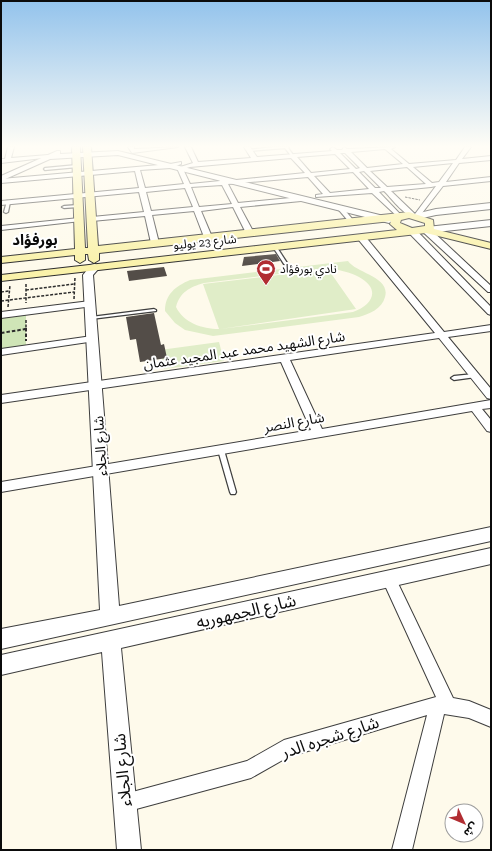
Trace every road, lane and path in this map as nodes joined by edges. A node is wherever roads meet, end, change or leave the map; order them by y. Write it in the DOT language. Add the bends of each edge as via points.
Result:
graph roads {
  1 [pos="187,186"];
  2 [pos="77,187"];
  3 [pos="89,187"];
  4 [pos="141,187"];
  5 [pos="179,187"];
  6 [pos="226,187"];
  7 [pos="253,187"];
  8 [pos="279,187"];
  9 [pos="321,187"];
  10 [pos="370,187"];
  11 [pos="383,187"];
  12 [pos="416,187"];
  13 [pos="438,187"];
  14 [pos="142,190"];
  15 [pos="386,190"];
  16 [pos="374,191"];
  17 [pos="89,195"];
  18 [pos="328,195"];
  19 [pos="77,196"];
  20 [pos="318,196"];
  21 [pos="401,196"];
  22 [pos="301,198"];
  23 [pos="428,201"];
  24 [pos="8,202"];
  25 [pos="1,203"];
  26 [pos="235,205"];
  27 [pos="78,206"];
  28 [pos="491,206"];
  29 [pos="64,207"];
  30 [pos="196,209"];
  31 [pos="341,209"];
  32 [pos="6,212"];
  33 [pos="148,214"];
  34 [pos="416,216"];
  35 [pos="381,218"];
  36 [pos="398,218"];
  37 [pos="92,219"];
  38 [pos="79,220"];
  39 [pos="352,222"];
  40 [pos="491,223"];
  41 [pos="1,228"];
  42 [pos="428,228"];
  43 [pos="447,228"];
  44 [pos="412,231"];
  45 [pos="250,233"];
  46 [pos="222,236"];
  47 [pos="361,237"];
  48 [pos="208,238"];
  49 [pos="491,239"];
  50 [pos="155,243"];
  51 [pos="491,246"];
  52 [pos="275,247"];
  53 [pos="94,250"];
  54 [pos="80,251"];
  55 [pos="224,252"];
  56 [pos="1,260"];
  57 [pos="285,263"];
  58 [pos="85,270"];
  59 [pos="5,281"];
  60 [pos="482,282"];
  61 [pos="74,284"];
  62 [pos="464,284"];
  63 [pos="26,290"];
  64 [pos="491,290"];
  65 [pos="9,291"];
  66 [pos="1,292"];
  67 [pos="74,292"];
  68 [pos="9,300"];
  69 [pos="1,301"];
  70 [pos="74,306"];
  71 [pos="154,310"];
  72 [pos="91,311"];
  73 [pos="491,312"];
  74 [pos="4,315"];
  75 [pos="491,328"];
  76 [pos="26,329"];
  77 [pos="1,333"];
  78 [pos="442,336"];
  79 [pos="92,339"];
  80 [pos="1,352"];
  81 [pos="284,358"];
  82 [pos="474,376"];
  83 [pos="454,378"];
  84 [pos="95,386"];
  85 [pos="491,396"];
  86 [pos="1,400"];
  87 [pos="491,404"];
  88 [pos="475,406"];
  89 [pos="491,428"];
  90 [pos="318,433"];
  91 [pos="221,450"];
  92 [pos="102,470"];
  93 [pos="1,487"];
  94 [pos="233,492"];
  95 [pos="491,534"];
  96 [pos="456,541"];
  97 [pos="491,556"];
  98 [pos="468,562"];
  99 [pos="389,579"];
  100 [pos="110,618"];
  101 [pos="1,639"];
  102 [pos="111,642"];
  103 [pos="1,665"];
  104 [pos="443,705"];
  105 [pos="491,719"];
  106 [pos="125,803"];
  107 [pos="129,850"];
  108 [pos="402,850"];
  1 -- 30 [label="street"];
  2 -- 19 [label="main road, شارع الجلاء"];
  3 -- 17 [label="main road, شارع الجلاء"];
  4 -- 14 [label="street"];
  5 -- 14 [label="street"];
  6 -- 26 [label="street"];
  7 -- 22 [label="street"];
  8 -- 20 [label="street"];
  9 -- 18 [label="street"];
  10 -- 16 [label="street"];
  11 -- 15 [label="street"];
  12 -- 15 [label="street"];
  13 -- 23 [label="street"];
  14 -- 17 [label="street"];
  14 -- 33 [label="street"];
  15 -- 16 [label="street"];
  15 -- 34 [label="street"];
  16 -- 18 [label="street"];
  16 -- 36 [label="street"];
  17 -- 19 [label="street"];
  17 -- 37 [label="main road, شارع الجلاء"];
  18 -- 20 [label="street"];
  19 -- 24 [label="street"];
  19 -- 27 [label="main road, شارع الجلاء"];
  20 -- 36 [label="street"];
  21 -- 23 [label="path"];
  22 -- 26 [label="street"];
  22 -- 31 [label="street"];
  23 -- 34 [label="street"];
  24 -- 25 [label="street"];
  24 -- 32 [label="lane"];
  26 -- 30 [label="street"];
  26 -- 45 [label="street"];
  27 -- 29 [label="lane"];
  27 -- 38 [label="main road, شارع الجلاء"];
  28 -- 34 [label="street"];
  30 -- 33 [label="street"];
  30 -- 48 [label="street"];
  31 -- 35 [label="street"];
  31 -- 39 [label="street"];
  33 -- 37 [label="street"];
  33 -- 50 [label="street"];
  34 -- 36 [label="main road, شارع 23 يوليو"];
  34 -- 42 [label="main road" via="428,221"];
  35 -- 36 [label="main road, شارع 23 يوليو"];
  35 -- 39 [label="main road, شارع 23 يوليو"];
  36 -- 44 [label="main road" via="400,227"];
  37 -- 53 [label="main road, شارع الجلاء"];
  38 -- 41 [label="street"];
  38 -- 54 [label="main road, شارع الجلاء"];
  39 -- 45 [label="main road, شارع 23 يوليو"];
  40 -- 43 [label="street"];
  42 -- 43 [label="main road"];
  42 -- 44 [label="main road, شارع 23 يوليو"];
  42 -- 51 [label="main road"];
  42 -- 60 [label="street"];
  43 -- 49 [label="main road"];
  44 -- 47 [label="main road, شارع 23 يوليو"];
  44 -- 62 [label="street"];
  45 -- 46 [label="main road, شارع 23 يوليو"];
  46 -- 48 [label="main road, شارع 23 يوليو"];
  46 -- 55 [label="main road" via="244,238 248,242 244,247"];
  47 -- 52 [label="main road, شارع 23 يوليو"];
  47 -- 78 [label="street"];
  48 -- 50 [label="main road, شارع 23 يوليو"];
  50 -- 53 [label="main road, شارع 23 يوليو"];
  52 -- 55 [label="main road, شارع 23 يوليو"];
  52 -- 57 [label="lane"];
  53 -- 54 [label="main road, شارع 23 يوليو"];
  53 -- 58 [label="main road, شارع الجلاء"];
  54 -- 56 [label="main road, شارع 23 يوليو"];
  54 -- 58 [label="main road, شارع الجلاء"];
  55 -- 58 [label="main road, شارع 23 يوليو"];
  58 -- 59 [label="main road, شارع 23 يوليو"];
  58 -- 61 [label="path"];
  58 -- 72 [label="street, شارع الجلاء"];
  59 -- 65 [label="path"];
  60 -- 62 [label="street"];
  60 -- 64 [label="street"];
  61 -- 63 [label="path"];
  61 -- 67 [label="path"];
  62 -- 73 [label="street"];
  65 -- 66 [label="path"];
  65 -- 68 [label="path"];
  67 -- 68 [label="path"];
  67 -- 70 [label="path"];
  68 -- 69 [label="path"];
  68 -- 74 [label="path"];
  70 -- 72 [label="street"];
  70 -- 74 [label="street"];
  71 -- 72 [label="lane"];
  72 -- 79 [label="street, شارع الجلاء"];
  75 -- 78 [label="street, شارع الشهيد محمد عبد المجيد عثمان"];
  76 -- 77 [label="path"];
  78 -- 81 [label="street, شارع الشهيد محمد عبد المجيد عثمان"];
  78 -- 82 [label="street"];
  79 -- 80 [label="street"];
  79 -- 84 [label="street, شارع الجلاء"];
  81 -- 84 [label="street, شارع الشهيد محمد عبد المجيد عثمان"];
  81 -- 90 [label="street"];
  82 -- 83 [label="lane"];
  82 -- 85 [label="street"];
  84 -- 86 [label="street, شارع الشهيد محمد عبد المجيد عثمان"];
  84 -- 92 [label="street, شارع الجلاء"];
  87 -- 88 [label="street, شارع النصر"];
  88 -- 89 [label="street"];
  88 -- 90 [label="street, شارع النصر"];
  90 -- 91 [label="street, شارع النصر"];
  91 -- 92 [label="street, شارع النصر"];
  91 -- 94 [label="lane"];
  92 -- 93 [label="street, شارع النصر"];
  92 -- 100 [label="street, شارع الجلاء"];
  95 -- 96 [label="street, شارع الجمهوريه"];
  96 -- 98 [label="street"];
  96 -- 100 [label="street, شارع الجمهوريه"];
  97 -- 98 [label="street, شارع الجمهوريه"];
  98 -- 99 [label="street, شارع الجمهوريه"];
  99 -- 102 [label="street, شارع الجمهوريه"];
  99 -- 104 [label="street"];
  100 -- 101 [label="street, شارع الجمهوريه"];
  102 -- 103 [label="street, شارع الجمهوريه"];
  102 -- 106 [label="street, شارع الجلاء"];
  104 -- 105 [label="street, شارع شجره الدر" via="474,710"];
  104 -- 106 [label="street, شارع شجره الدر" via="284,749 251,769"];
  104 -- 108 [label="street"];
  106 -- 107 [label="street, شارع الجلاء"];
}
